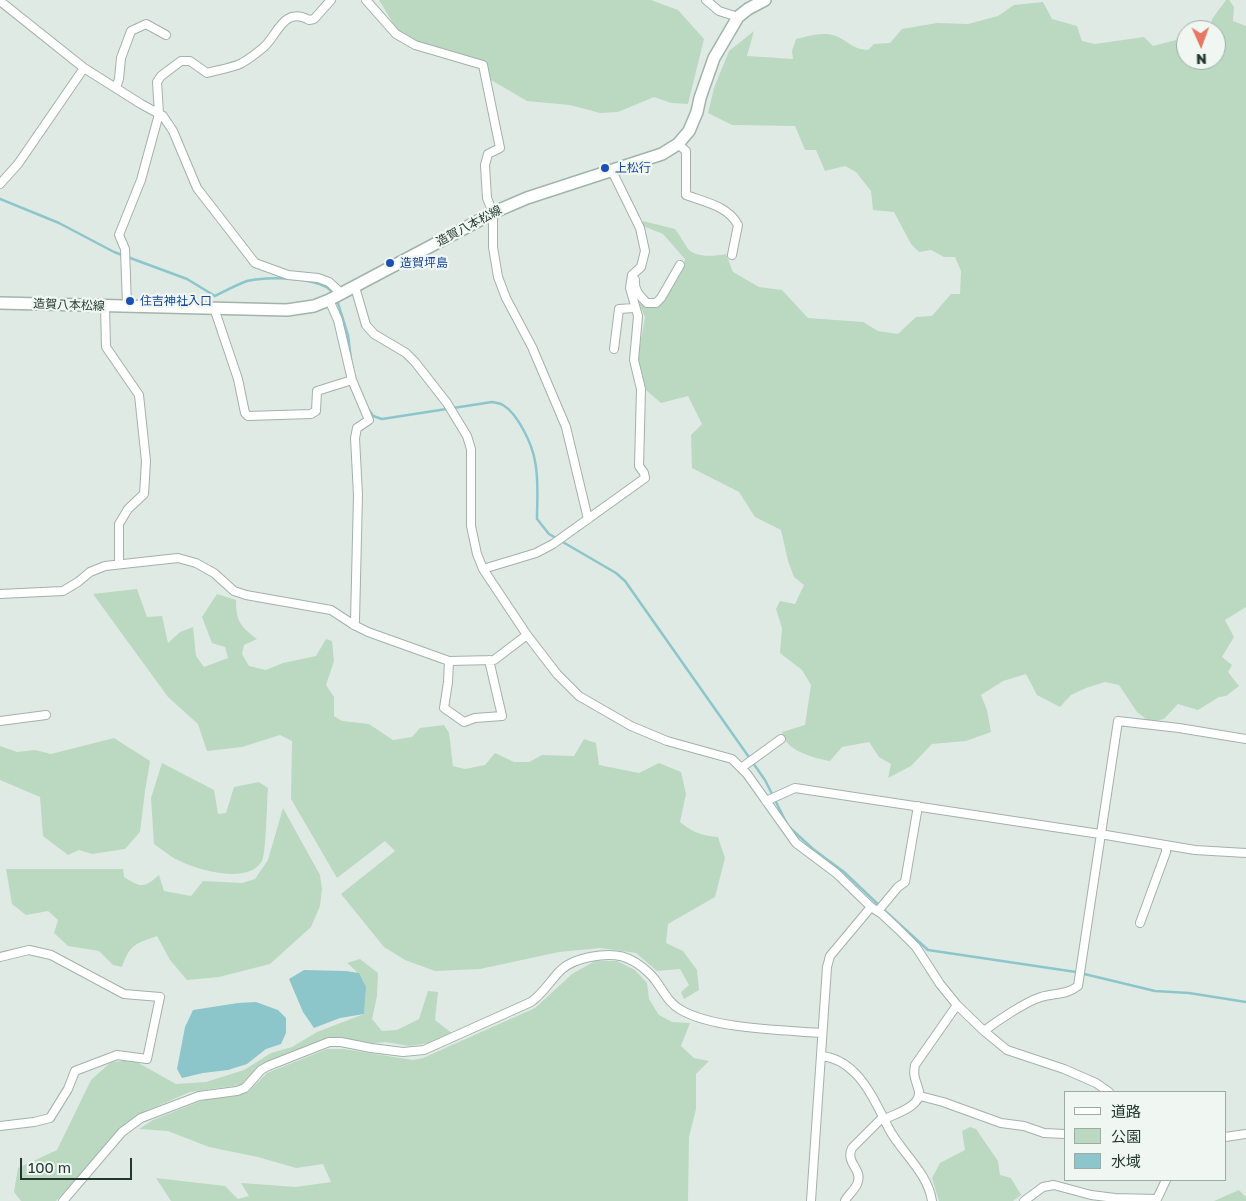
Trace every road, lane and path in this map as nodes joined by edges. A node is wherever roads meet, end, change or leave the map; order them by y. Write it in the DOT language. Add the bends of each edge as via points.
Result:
graph roads {
  1 [pos="331,0"];
  2 [pos="366,0"];
  3 [pos="706,0"];
  4 [pos="765,0"];
  5 [pos="0,1"];
  6 [pos="738,17"];
  7 [pos="166,35"];
  8 [pos="84,68"];
  9 [pos="116,88"];
  10 [pos="159,114"];
  11 [pos="678,144"];
  12 [pos="612,171"];
  13 [pos="0,184"];
  14 [pos="493,213"];
  15 [pos="732,254"];
  16 [pos="680,265"];
  17 [pos="632,275"];
  18 [pos="355,287"];
  19 [pos="336,297"];
  20 [pos="0,303"];
  21 [pos="105,306"];
  22 [pos="127,306"];
  23 [pos="214,308"];
  24 [pos="634,308"];
  25 [pos="614,349"];
  26 [pos="352,380"];
  27 [pos="588,518"];
  28 [pos="119,564"];
  29 [pos="483,569"];
  30 [pos="0,594"];
  31 [pos="354,625"];
  32 [pos="527,634"];
  33 [pos="490,660"];
  34 [pos="448,661"];
  35 [pos="46,715"];
  36 [pos="0,721"];
  37 [pos="781,739"];
  38 [pos="1246,739"];
  39 [pos="744,766"];
  40 [pos="764,796"];
  41 [pos="918,806"];
  42 [pos="1100,834"];
  43 [pos="1166,845"];
  44 [pos="1246,853"];
  45 [pos="874,909"];
  46 [pos="1140,922"];
  47 [pos="0,956"];
  48 [pos="957,1005"];
  49 [pos="984,1031"];
  50 [pos="822,1033"];
  51 [pos="821,1056"];
  52 [pos="1108,1091"];
  53 [pos="920,1096"];
  54 [pos="885,1119"];
  55 [pos="0,1126"];
  56 [pos="1064,1134"];
  57 [pos="1246,1134"];
  58 [pos="1226,1137"];
  59 [pos="1166,1181"];
  60 [pos="63,1201"];
  61 [pos="811,1201"];
  62 [pos="845,1201"];
  63 [pos="932,1201"];
  64 [pos="1024,1201"];
  1 -- 10 [label="street" via="314,19 302,16 282,22 265,46 241,63 207,73 181,60 157,82"];
  2 -- 14 [label="street" via="396,34 415,45 483,65 500,148 488,154 486,164 487,198"];
  3 -- 6 [label="street" via="720,11"];
  4 -- 6 [label="main road, 造賀八本松線"];
  5 -- 8 [label="street"];
  6 -- 11 [label="main road, 造賀八本松線" via="714,58 689,131"];
  7 -- 9 [label="street" via="146,24 131,31 121,58"];
  8 -- 9 [label="street"];
  8 -- 13 [label="street" via="18,164"];
  9 -- 10 [label="street"];
  10 -- 19 [label="street" via="174,131 197,188 255,263 329,282"];
  10 -- 22 [label="street" via="141,180 119,235 125,249"];
  11 -- 12 [label="main road, 造賀八本松線" via="662,154"];
  11 -- 15 [label="street" via="686,151 686,195 726,210 738,225"];
  12 -- 14 [label="main road, 造賀八本松線" via="527,198"];
  12 -- 17 [label="street" via="643,240 645,251 641,267"];
  14 -- 18 [label="main road, 造賀八本松線"];
  14 -- 27 [label="street" via="493,247 498,277 566,427"];
  16 -- 17 [label="street" via="656,303 647,303 638,295"];
  17 -- 24 [label="street" via="630,288"];
  18 -- 19 [label="main road, 造賀八本松線"];
  18 -- 29 [label="street" via="366,325 415,362 467,436 471,449 471,526"];
  19 -- 23 [label="main road, 造賀八本松線" via="314,306 287,310"];
  19 -- 26 [label="street"];
  20 -- 21 [label="main road, 造賀八本松線"];
  21 -- 22 [label="main road, 造賀八本松線"];
  21 -- 28 [label="street" via="106,346 139,395 146,461 144,494 128,509 119,524"];
  22 -- 23 [label="main road, 造賀八本松線"];
  23 -- 26 [label="street" via="248,416 311,414 316,411 317,391"];
  24 -- 25 [label="street" via="619,309"];
  24 -- 27 [label="street" via="638,316 634,360 641,389 639,466 645,478"];
  26 -- 31 [label="street" via="369,420 357,428 355,438 358,496"];
  27 -- 29 [label="street" via="536,553"];
  28 -- 30 [label="street" via="90,572 63,591"];
  28 -- 31 [label="street" via="178,558 214,573 234,591 331,610"];
  29 -- 32 [label="street"];
  31 -- 34 [label="street"];
  32 -- 33 [label="street"];
  32 -- 39 [label="street" via="557,674 579,696 631,726 667,741 732,759"];
  33 -- 34 [label="street"];
  33 -- 34 [label="street" via="502,716 464,722 444,708"];
  35 -- 36 [label="street"];
  37 -- 39 [label="street"];
  38 -- 42 [label="street" via="1118,721"];
  39 -- 40 [label="street"];
  40 -- 41 [label="street" via="795,788"];
  40 -- 45 [label="street" via="796,843 836,873"];
  41 -- 42 [label="street"];
  41 -- 45 [label="street" via="905,882"];
  42 -- 43 [label="street"];
  42 -- 49 [label="street" via="1078,986 1071,992 1040,997"];
  43 -- 44 [label="street"];
  43 -- 46 [label="street"];
  45 -- 48 [label="street" via="916,947"];
  45 -- 50 [label="street" via="830,956"];
  47 -- 55 [label="street" via="29,950 51,955 124,994 160,997 147,1059 117,1055 75,1071 50,1118"];
  48 -- 49 [label="street"];
  48 -- 53 [label="street" via="915,1065 913,1075"];
  49 -- 52 [label="street" via="1007,1050 1064,1069"];
  50 -- 51 [label="street"];
  50 -- 60 [label="street" via="724,1024 695,1016 667,1000 655,979 631,959 618,954 586,957 568,964 532,1002 432,1047 404,1052 329,1042 268,1066 245,1088 199,1096 141,1118 122,1132"];
  51 -- 54 [label="street" via="846,1065 857,1075"];
  51 -- 61 [label="street"];
  53 -- 54 [label="street" via="916,1103"];
  53 -- 56 [label="street" via="1001,1123"];
  54 -- 62 [label="street" via="880,1120 852,1148 851,1160 859,1179"];
  54 -- 63 [label="street" via="926,1180"];
  57 -- 58 [label="street"];
  59 -- 64 [label="street" via="1157,1199 1099,1196 1054,1185 1043,1187"];
}
